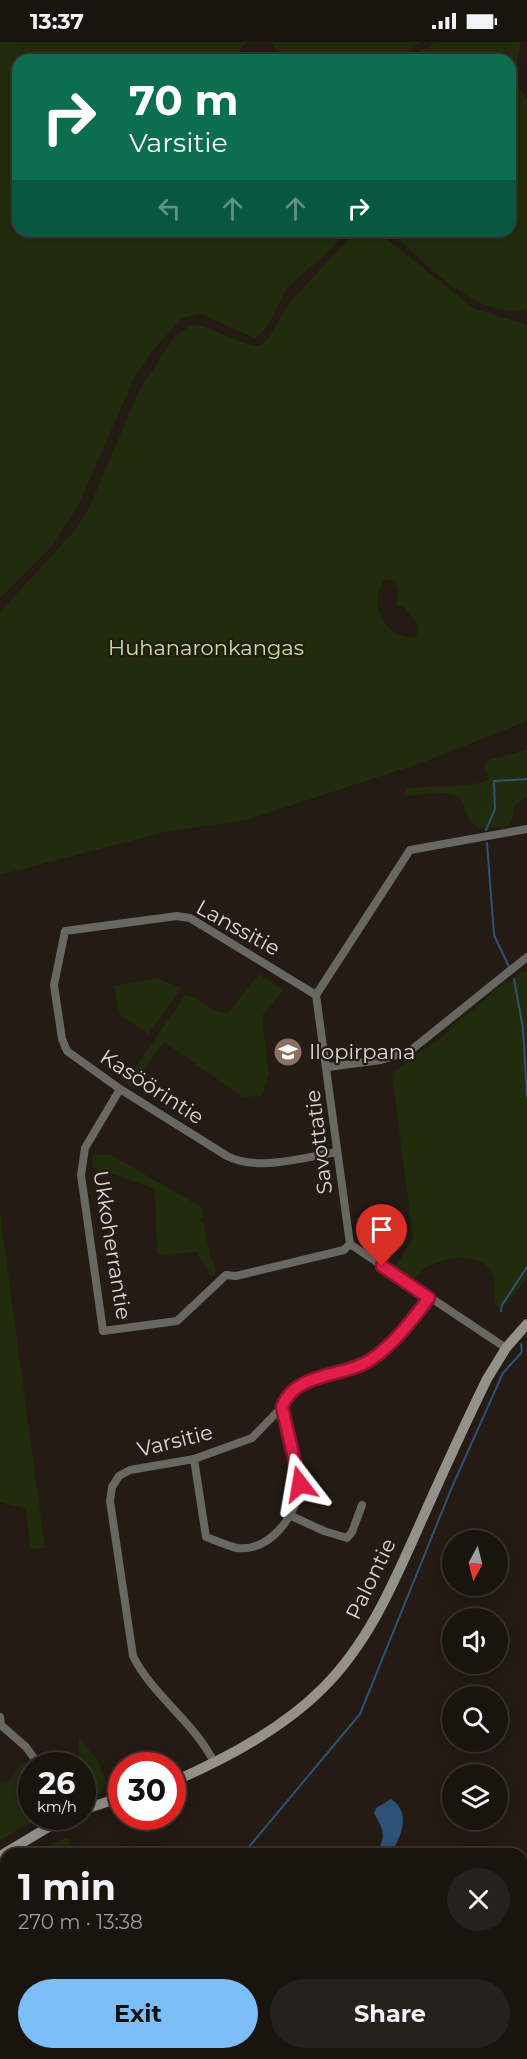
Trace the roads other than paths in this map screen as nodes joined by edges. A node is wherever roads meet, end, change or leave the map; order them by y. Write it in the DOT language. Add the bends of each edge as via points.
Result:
graph roads {
  1 [pos="526,828"];
  2 [pos="65,932"];
  3 [pos="527,957"];
  4 [pos="316,995"];
  5 [pos="328,1067"];
  6 [pos="120,1089"];
  7 [pos="337,1152"];
  8 [pos="350,1244"];
  9 [pos="429,1298"];
  10 [pos="527,1324"];
  11 [pos="506,1348"];
  12 [pos="282,1407"];
  13 [pos="194,1459"];
  14 [pos="362,1505"];
  15 [pos="290,1515"];
  16 [pos="0,1717"];
  17 [pos="0,1725"];
  18 [pos="30,1752"];
  19 [pos="214,1762"];
  20 [pos="186,1775"];
  21 [pos="44,1830"];
  22 [pos="13,1848"];
  1 -- 4 [label="street" via="410,850"];
  2 -- 4 [label="street, Lanssitie" via="177,916 190,918"];
  2 -- 6 [label="street, Kasöörintie" via="54,985 62,1039 67,1051"];
  3 -- 5 [label="street" via="410,1051 381,1060"];
  4 -- 5 [label="street, Savottatie"];
  5 -- 7 [label="street, Savottatie"];
  6 -- 7 [label="street, Kasöörintie" via="236,1161 269,1162"];
  6 -- 8 [label="street, Ukkoherrantie" via="85,1148 81,1168 103,1331 177,1321 226,1275 236,1276 344,1250"];
  7 -- 8 [label="street, Savottatie"];
  8 -- 9 [label="street"];
  9 -- 11 [label="street"];
  9 -- 12 [label="street, Varsitie" via="393,1342 370,1361 295,1387"];
  10 -- 11 [label="street, Palontie"];
  11 -- 19 [label="street, Palontie" via="467,1419 369,1631 308,1702 253,1742"];
  12 -- 13 [label="street, Varsitie" via="252,1438"];
  12 -- 15 [label="street" via="300,1484"];
  13 -- 15 [label="street" via="206,1537 237,1548 259,1545 281,1529"];
  13 -- 19 [label="street, Varsitie" via="124,1473 112,1487 110,1501 134,1656 143,1676"];
  14 -- 15 [label="street" via="347,1538"];
  16 -- 17 [label="street"];
  17 -- 18 [label="street"];
  19 -- 20 [label="street, Palontie"];
  21 -- 22 [label="street"];
}
